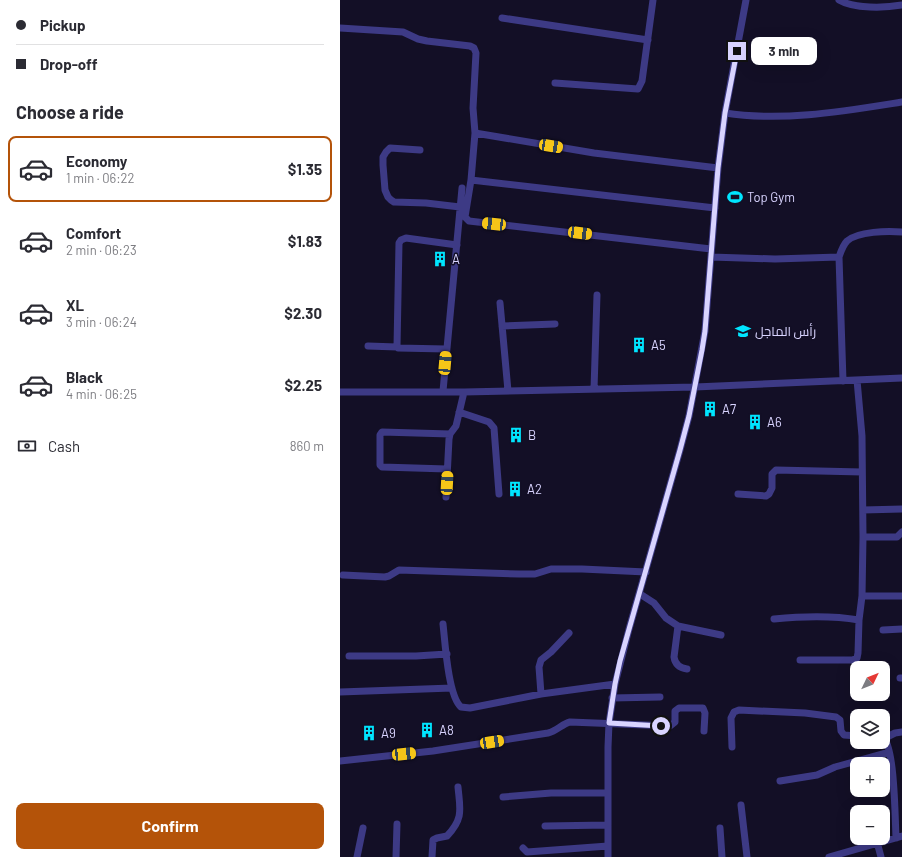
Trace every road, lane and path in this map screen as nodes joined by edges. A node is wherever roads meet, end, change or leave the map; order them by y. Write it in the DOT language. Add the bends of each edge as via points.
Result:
graph roads {
  1 [pos="653,0"];
  2 [pos="746,0"];
  3 [pos="839,0"];
  4 [pos="902,5"];
  5 [pos="502,18"];
  6 [pos="340,28"];
  7 [pos="648,40"];
  8 [pos="555,83"];
  9 [pos="902,102"];
  10 [pos="725,113"];
  11 [pos="474,134"];
  12 [pos="420,150"];
  13 [pos="718,168"];
  14 [pos="471,180"];
  15 [pos="462,188"];
  16 [pos="460,207"];
  17 [pos="715,208"];
  18 [pos="902,232"];
  19 [pos="456,244"];
  20 [pos="711,253"];
  21 [pos="838,257"];
  22 [pos="597,295"];
  23 [pos="500,303"];
  24 [pos="555,324"];
  25 [pos="502,326"];
  26 [pos="368,346"];
  27 [pos="397,347"];
  28 [pos="446,349"];
  29 [pos="902,378"];
  30 [pos="856,380"];
  31 [pos="843,381"];
  32 [pos="695,388"];
  33 [pos="594,389"];
  34 [pos="443,391"];
  35 [pos="508,391"];
  36 [pos="340,392"];
  37 [pos="464,392"];
  38 [pos="459,412"];
  39 [pos="450,434"];
  40 [pos="447,469"];
  41 [pos="862,472"];
  42 [pos="499,494"];
  43 [pos="738,494"];
  44 [pos="446,497"];
  45 [pos="902,509"];
  46 [pos="863,510"];
  47 [pos="902,532"];
  48 [pos="863,537"];
  49 [pos="646,572"];
  50 [pos="343,575"];
  51 [pos="640,594"];
  52 [pos="862,596"];
  53 [pos="902,596"];
  54 [pos="774,619"];
  55 [pos="859,620"];
  56 [pos="443,624"];
  57 [pos="678,626"];
  58 [pos="902,628"];
  59 [pos="883,630"];
  60 [pos="569,633"];
  61 [pos="721,635"];
  62 [pos="447,654"];
  63 [pos="350,656"];
  64 [pos="800,660"];
  65 [pos="687,669"];
  66 [pos="615,684"];
  67 [pos="452,688"];
  68 [pos="340,692"];
  69 [pos="541,694"];
  70 [pos="660,697"];
  71 [pos="612,698"];
  72 [pos="609,723"];
  73 [pos="704,732"];
  74 [pos="902,732"];
  75 [pos="850,735"];
  76 [pos="890,735"];
  77 [pos="732,747"];
  78 [pos="888,749"];
  79 [pos="889,752"];
  80 [pos="340,761"];
  81 [pos="780,781"];
  82 [pos="458,787"];
  83 [pos="608,793"];
  84 [pos="503,797"];
  85 [pos="741,804"];
  86 [pos="397,824"];
  87 [pos="608,825"];
  88 [pos="545,826"];
  89 [pos="362,828"];
  90 [pos="720,828"];
  91 [pos="899,837"];
  92 [pos="867,845"];
  93 [pos="878,845"];
  94 [pos="608,846"];
  95 [pos="523,848"];
  96 [pos="357,857"];
  97 [pos="396,857"];
  98 [pos="432,857"];
  99 [pos="608,857"];
  100 [pos="722,857"];
  101 [pos="746,857"];
  102 [pos="829,857"];
  103 [pos="881,857"];
  1 -- 7 [label="street"];
  2 -- 10 [label="street"];
  3 -- 4 [label="street" via="862,6"];
  5 -- 7 [label="street"];
  6 -- 11 [label="street" via="403,32 418,38 474,48"];
  7 -- 8 [label="street" via="642,81 638,89"];
  9 -- 10 [label="street" via="784,117"];
  10 -- 13 [label="street"];
  11 -- 13 [label="street" via="594,153"];
  11 -- 14 [label="street"];
  12 -- 16 [label="street" via="390,148 386,152 383,165 388,197 394,202"];
  13 -- 17 [label="street"];
  14 -- 17 [label="street"];
  14 -- 20 [label="street" via="466,217 469,221"];
  15 -- 16 [label="street"];
  16 -- 19 [label="street"];
  17 -- 20 [label="street"];
  18 -- 21 [label="street" via="873,232 851,238 843,245"];
  19 -- 27 [label="street" via="406,238 400,241"];
  19 -- 28 [label="street"];
  20 -- 21 [label="street" via="775,258"];
  20 -- 32 [label="street" via="705,331"];
  21 -- 31 [label="street"];
  22 -- 33 [label="street"];
  23 -- 25 [label="street"];
  24 -- 25 [label="street"];
  25 -- 35 [label="street"];
  26 -- 27 [label="street"];
  27 -- 28 [label="street"];
  28 -- 34 [label="street"];
  29 -- 30 [label="street"];
  30 -- 31 [label="street"];
  30 -- 41 [label="street" via="862,436"];
  31 -- 32 [label="street"];
  32 -- 33 [label="street"];
  32 -- 49 [label="street"];
  33 -- 35 [label="street"];
  34 -- 36 [label="street"];
  34 -- 37 [label="street"];
  35 -- 37 [label="street"];
  37 -- 38 [label="street"];
  38 -- 39 [label="street" via="456,426"];
  38 -- 42 [label="street" via="489,422 494,428"];
  39 -- 40 [label="street"];
  39 -- 40 [label="street" via="382,432 380,435 382,467"];
  40 -- 44 [label="street"];
  41 -- 43 [label="street" via="776,470 772,474 772,488 766,496"];
  41 -- 46 [label="street"];
  45 -- 46 [label="street"];
  46 -- 48 [label="street"];
  47 -- 48 [label="street" via="897,537"];
  48 -- 52 [label="street"];
  49 -- 50 [label="street" via="551,569 535,574 518,574 399,570 385,577"];
  49 -- 51 [label="street"];
  51 -- 57 [label="street" via="654,603 666,618"];
  51 -- 66 [label="street"];
  52 -- 53 [label="street"];
  52 -- 55 [label="street"];
  54 -- 55 [label="street" via="841,617"];
  55 -- 64 [label="street" via="857,658 842,661"];
  56 -- 62 [label="street"];
  57 -- 61 [label="street"];
  57 -- 65 [label="street" via="674,657 678,665"];
  58 -- 59 [label="street"];
  60 -- 69 [label="street" via="541,660"];
  62 -- 63 [label="street"];
  62 -- 67 [label="street"];
  66 -- 69 [label="street"];
  66 -- 71 [label="street"];
  67 -- 68 [label="street"];
  67 -- 69 [label="street" via="458,704 465,708"];
  70 -- 71 [label="street"];
  71 -- 72 [label="street"];
  72 -- 73 [label="street" via="670,726 675,722 677,709 701,708 705,713"];
  72 -- 80 [label="street" via="566,723 548,733 433,751"];
  72 -- 83 [label="street"];
  74 -- 76 [label="street"];
  75 -- 77 [label="street" via="844,735 840,720 836,717 739,710 734,712 731,718"];
  78 -- 79 [label="street"];
  79 -- 81 [label="street" via="835,767 817,775"];
  79 -- 91 [label="street"];
  82 -- 98 [label="street" via="459,818 447,836 433,840"];
  83 -- 84 [label="street" via="551,793"];
  83 -- 87 [label="street"];
  85 -- 101 [label="street"];
  86 -- 97 [label="street"];
  87 -- 88 [label="street"];
  87 -- 94 [label="street"];
  89 -- 96 [label="street"];
  90 -- 100 [label="street"];
  92 -- 102 [label="street"];
  93 -- 103 [label="street"];
  94 -- 95 [label="street" via="527,852"];
  94 -- 99 [label="street"];
}
